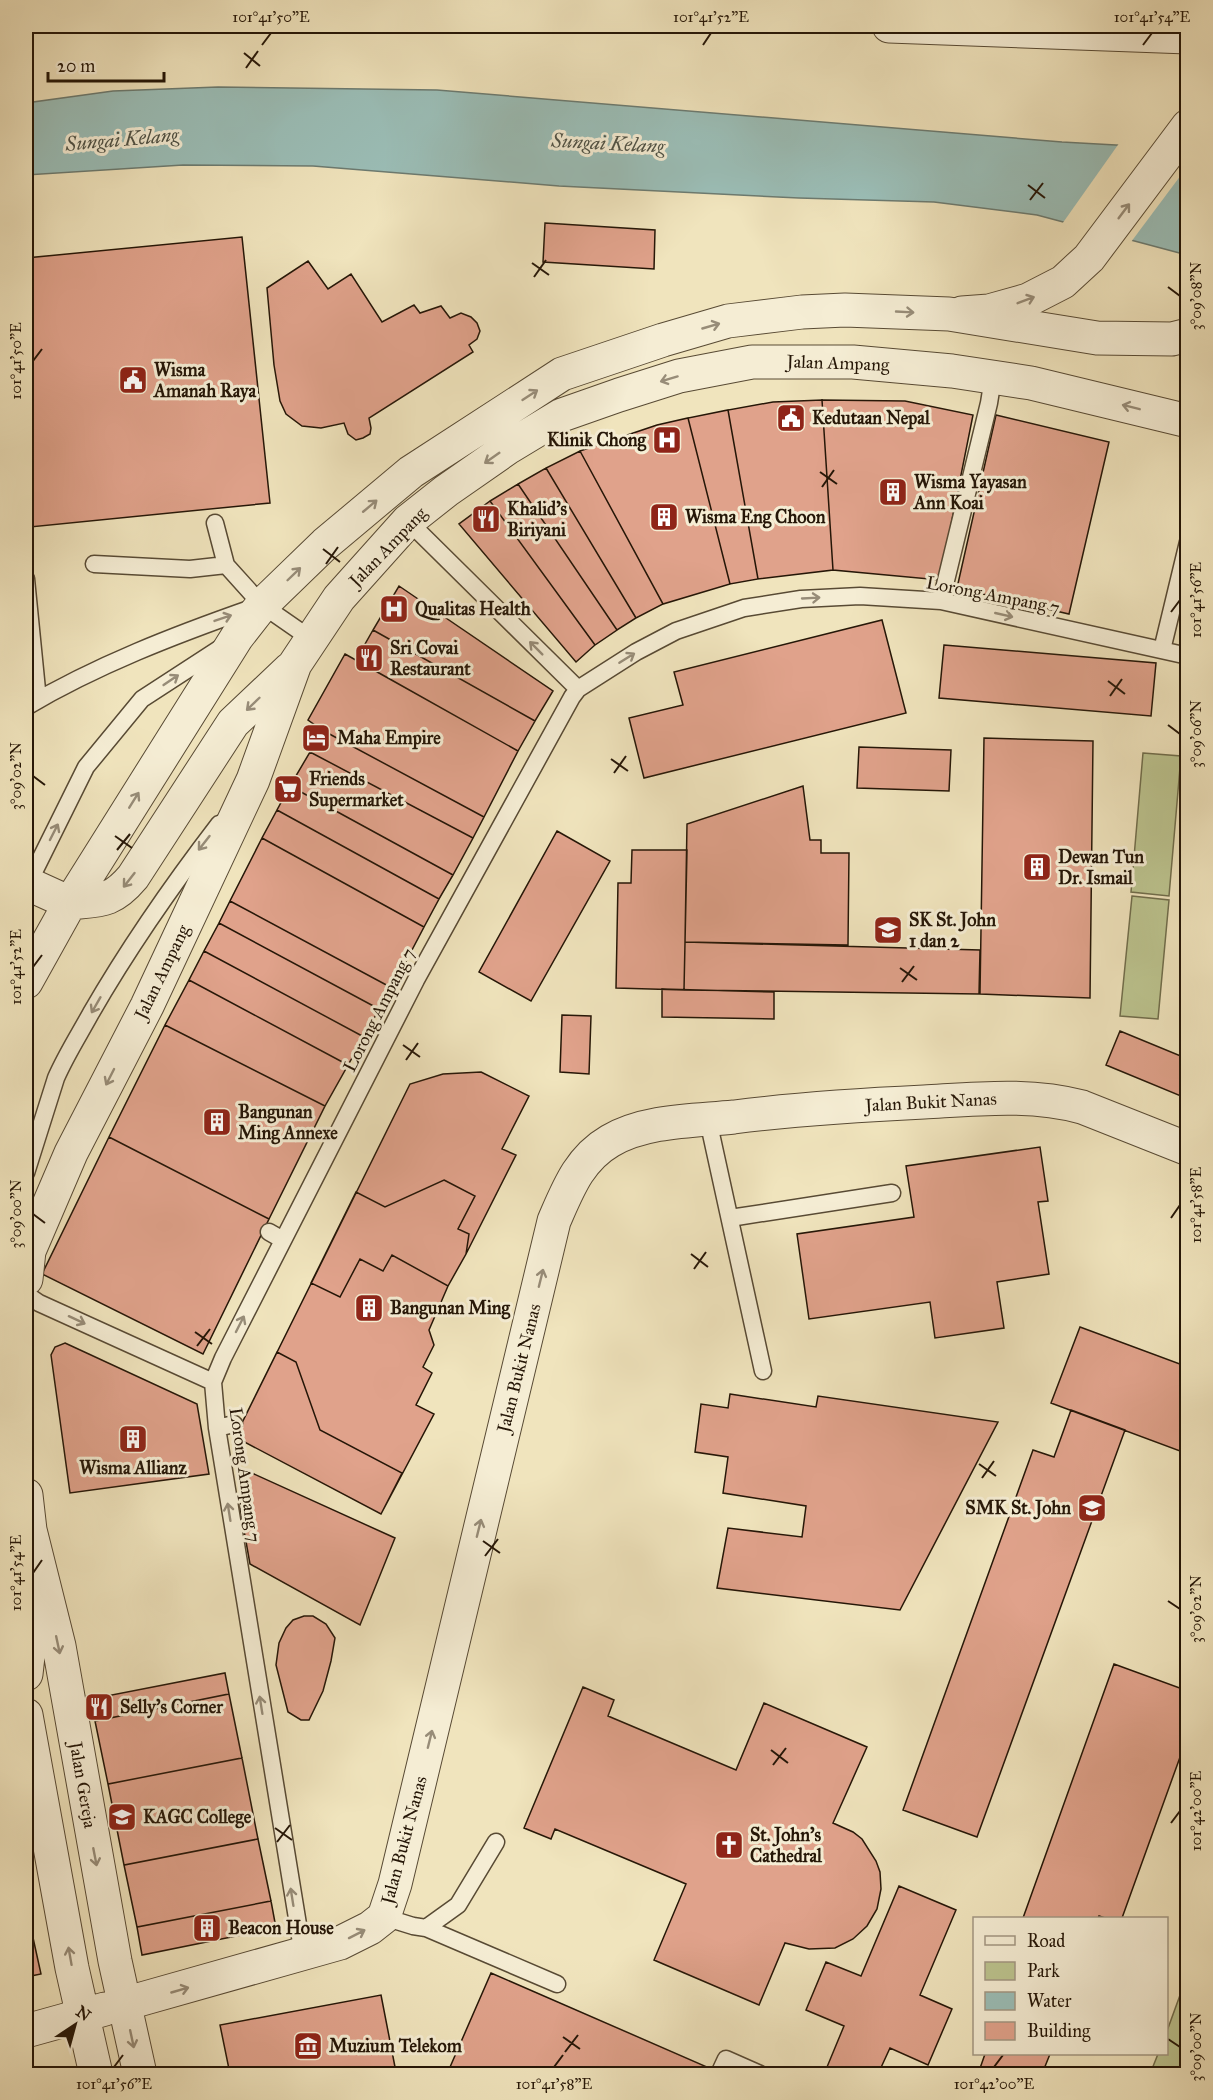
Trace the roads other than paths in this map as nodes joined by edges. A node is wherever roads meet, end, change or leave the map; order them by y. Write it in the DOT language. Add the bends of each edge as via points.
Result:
graph roads {
  1 [pos="890,26"];
  2 [pos="1188,37"];
  3 [pos="1188,126"];
  4 [pos="949,314"];
  5 [pos="1188,335"];
  6 [pos="993,378"];
  7 [pos="1188,421"];
  8 [pos="408,521"];
  9 [pos="215,523"];
  10 [pos="1188,542"];
  11 [pos="94,564"];
  12 [pos="226,565"];
  13 [pos="26,579"];
  14 [pos="941,601"];
  15 [pos="262,605"];
  16 [pos="237,637"];
  17 [pos="1162,650"];
  18 [pos="303,651"];
  19 [pos="1188,656"];
  20 [pos="578,689"];
  21 [pos="32,703"];
  22 [pos="253,780"];
  23 [pos="27,883"];
  24 [pos="70,903"];
  25 [pos="26,982"];
  26 [pos="708,1120"];
  27 [pos="1188,1149"];
  28 [pos="26,1173"];
  29 [pos="892,1193"];
  30 [pos="730,1218"];
  31 [pos="27,1258"];
  32 [pos="26,1294"];
  33 [pos="763,1371"];
  34 [pos="213,1383"];
  35 [pos="234,1424"];
  36 [pos="217,1428"];
  37 [pos="26,1495"];
  38 [pos="39,1568"];
  39 [pos="26,1674"];
  40 [pos="26,1715"];
  41 [pos="496,1842"];
  42 [pos="384,1917"];
  43 [pos="426,1928"];
  44 [pos="303,1954"];
  45 [pos="557,1984"];
  46 [pos="124,2004"];
  47 [pos="82,2014"];
  48 [pos="26,2031"];
  49 [pos="96,2074"];
  50 [pos="140,2074"];
  51 [pos="719,2074"];
  52 [pos="760,2074"];
  1 -- 2 [label="street"];
  4 -- 3 [label="street, one-way" via="989,311 1028,300 1063,282 1089,258"];
  4 -- 5 [label="street, Jalan Ampang" via="1097,338 1172,339"];
  15 -- 4 [label="street, Jalan Ampang, one-way" via="411,472 562,374 663,340 747,318 846,310"];
  7 -- 6 [label="street, Jalan Ampang, one-way" via="1031,383"];
  6 -- 8 [label="street, Jalan Ampang, one-way" via="904,365 811,361 752,362 679,376 562,415 508,447"];
  6 -- 14 [label="lane"];
  8 -- 18 [label="street, Jalan Ampang" via="339,598"];
  20 -- 8 [label="lane, one-way"];
  9 -- 12 [label="lane"];
  10 -- 17 [label="lane"];
  11 -- 12 [label="lane" via="190,569"];
  12 -- 15 [label="lane"];
  13 -- 21 [label="lane"];
  14 -- 17 [label="lane, Lorong Ampang 7, one-way"];
  20 -- 14 [label="lane, Lorong Ampang 7, one-way" via="676,631 744,608 801,599 860,596"];
  15 -- 16 [label="street, Jalan Ampang"];
  15 -- 18 [label="lane"];
  21 -- 15 [label="lane, one-way" via="163,639"];
  23 -- 16 [label="lane, one-way" via="86,767 142,699"];
  24 -- 16 [label="street, Jalan Ampang, one-way"];
  17 -- 19 [label="lane, Lorong Ampang 7"];
  18 -- 22 [label="street, Jalan Ampang"];
  18 -- 24 [label="street, one-way" via="233,723 133,877 120,891 102,900"];
  34 -- 20 [label="lane, Lorong Ampang 7, one-way" via="217,1355 276,1236"];
  22 -- 28 [label="lane, one-way" via="184,869 105,988 56,1078"];
  22 -- 31 [label="street, Jalan Ampang, one-way" via="147,1006 71,1153"];
  23 -- 24 [label="street"];
  24 -- 25 [label="street, Jalan Ampang"];
  26 -- 27 [label="street, Jalan Bukit Nanas" via="807,1108 1004,1097 1082,1107"];
  26 -- 30 [label="lane"];
  42 -- 26 [label="street, Jalan Bukit Nanas, one-way" via="554,1221 580,1167 610,1141 655,1126"];
  29 -- 30 [label="lane"];
  30 -- 33 [label="lane"];
  32 -- 34 [label="lane, one-way"];
  34 -- 36 [label="lane, Lorong Ampang 7"];
  35 -- 36 [label="lane"];
  44 -- 36 [label="lane, Lorong Ampang 7, one-way"];
  37 -- 38 [label="street, Jalan Gereja"];
  38 -- 39 [label="street"];
  38 -- 46 [label="street, Jalan Gereja, one-way" via="59,1646"];
  47 -- 40 [label="street, one-way"];
  41 -- 43 [label="lane" via="458,1905"];
  42 -- 43 [label="lane"];
  44 -- 42 [label="street, Jalan Bukit Nanas, one-way" via="340,1943"];
  43 -- 45 [label="lane"];
  46 -- 44 [label="street, Jalan Bukit Nanas, one-way"];
  46 -- 47 [label="street, Jalan Bukit Nanas"];
  46 -- 50 [label="street, Jalan Gereja, one-way"];
  47 -- 48 [label="street, Jalan Bukit Nanas"];
  47 -- 49 [label="street"];
  51 -- 52 [label="lane" via="726,2059"];
}
